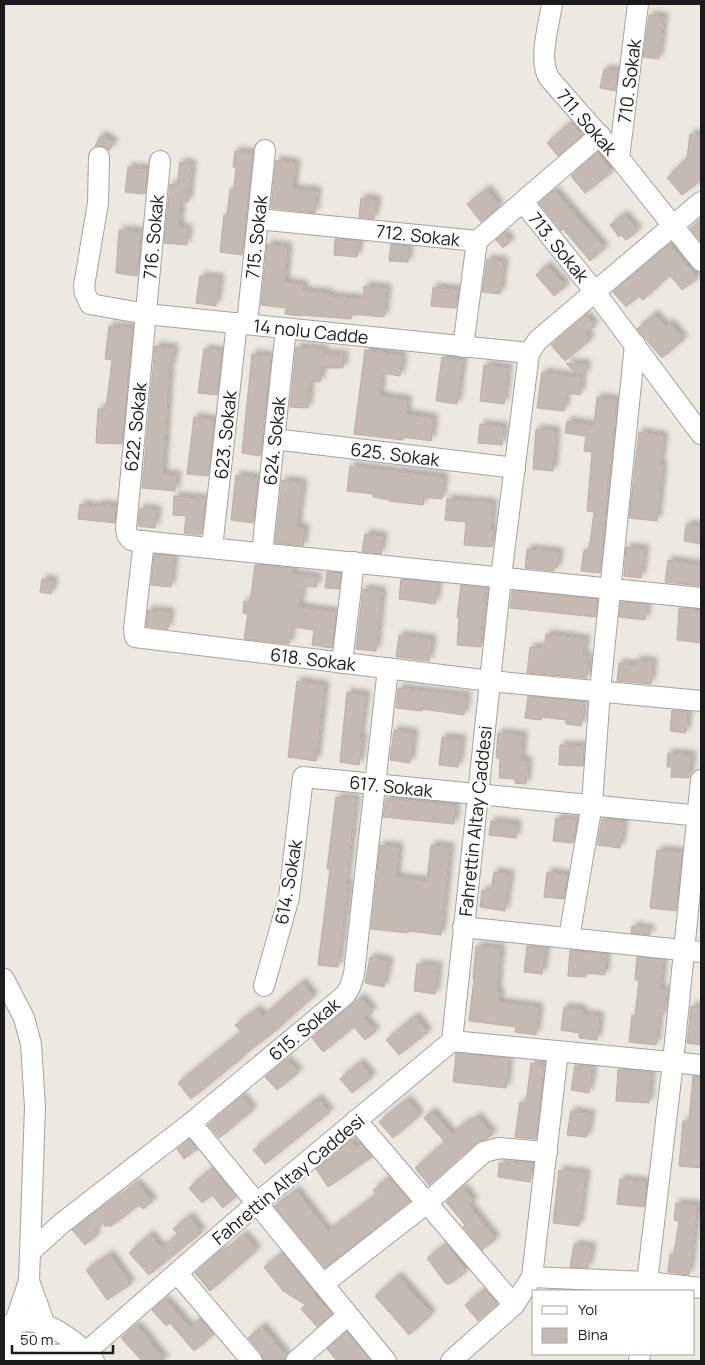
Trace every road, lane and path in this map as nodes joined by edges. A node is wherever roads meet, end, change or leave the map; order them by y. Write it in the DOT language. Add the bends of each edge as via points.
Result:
graph roads {
  1 [pos="552,4"];
  2 [pos="638,4"];
  3 [pos="600,136"];
  4 [pos="265,150"];
  5 [pos="99,157"];
  6 [pos="619,158"];
  7 [pos="160,161"];
  8 [pos="523,202"];
  9 [pos="701,202"];
  10 [pos="258,219"];
  11 [pos="673,226"];
  12 [pos="477,241"];
  13 [pos="701,261"];
  14 [pos="595,292"];
  15 [pos="146,314"];
  16 [pos="242,323"];
  17 [pos="286,329"];
  18 [pos="635,344"];
  19 [pos="463,347"];
  20 [pos="529,353"];
  21 [pos="701,434"];
  22 [pos="274,440"];
  23 [pos="515,468"];
  24 [pos="138,540"];
  25 [pos="212,548"];
  26 [pos="262,553"];
  27 [pos="354,562"];
  28 [pos="501,577"];
  29 [pos="610,588"];
  30 [pos="701,598"];
  31 [pos="135,637"];
  32 [pos="342,663"];
  33 [pos="388,668"];
  34 [pos="490,681"];
  35 [pos="600,691"];
  36 [pos="701,701"];
  37 [pos="303,777"];
  38 [pos="701,780"];
  39 [pos="375,784"];
  40 [pos="478,794"];
  41 [pos="592,804"];
  42 [pos="700,815"];
  43 [pos="463,927"];
  44 [pos="568,938"];
  45 [pos="693,951"];
  46 [pos="4,979"];
  47 [pos="264,986"];
  48 [pos="452,1041"];
  49 [pos="558,1051"];
  50 [pos="673,1062"];
  51 [pos="701,1064"];
  52 [pos="356,1120"];
  53 [pos="191,1123"];
  54 [pos="547,1152"];
  55 [pos="427,1203"];
  56 [pos="257,1204"];
  57 [pos="30,1252"];
  58 [pos="178,1274"];
  59 [pos="532,1277"];
  60 [pos="29,1281"];
  61 [pos="323,1284"];
  62 [pos="647,1287"];
  63 [pos="701,1288"];
  64 [pos="514,1305"];
  65 [pos="348,1315"];
  66 [pos="6,1321"];
  67 [pos="45,1325"];
  68 [pos="8,1352"];
  69 [pos="42,1354"];
  70 [pos="90,1357"];
  71 [pos="252,1361"];
  72 [pos="296,1361"];
  73 [pos="386,1361"];
  74 [pos="451,1361"];
  1 -- 3 [label="street, 711. Sokak" via="544,70"];
  2 -- 6 [label="street, 710. Sokak"];
  3 -- 6 [label="street, 711. Sokak"];
  3 -- 8 [label="street, 712. Sokak"];
  4 -- 10 [label="street, 715. Sokak"];
  5 -- 15 [label="street, 14 nolu Cadde" via="98,202 84,286 87,299 94,306"];
  6 -- 11 [label="street, 711. Sokak"];
  7 -- 15 [label="street, 716. Sokak"];
  8 -- 12 [label="street, 712. Sokak"];
  8 -- 14 [label="street, 713. Sokak"];
  9 -- 11 [label="street"];
  10 -- 12 [label="street, 712. Sokak"];
  10 -- 16 [label="street, 715. Sokak"];
  11 -- 13 [label="street, 711. Sokak"];
  11 -- 14 [label="street"];
  12 -- 19 [label="street"];
  14 -- 18 [label="street, 713. Sokak"];
  14 -- 20 [label="street" via="538,340"];
  15 -- 16 [label="street, 14 nolu Cadde"];
  15 -- 24 [label="street, 622. Sokak" via="126,528 127,535"];
  16 -- 17 [label="street, 14 nolu Cadde"];
  16 -- 25 [label="street, 623. Sokak"];
  17 -- 19 [label="street, 14 nolu Cadde"];
  17 -- 22 [label="street, 624. Sokak"];
  18 -- 21 [label="street, 713. Sokak"];
  18 -- 29 [label="street"];
  19 -- 20 [label="street, 14 nolu Cadde"];
  20 -- 23 [label="street, Fahrettin Altay Caddesi"];
  22 -- 23 [label="street, 625. Sokak"];
  22 -- 26 [label="street, 624. Sokak"];
  23 -- 28 [label="street, Fahrettin Altay Caddesi"];
  24 -- 25 [label="street"];
  24 -- 31 [label="street, 622. Sokak"];
  25 -- 26 [label="street"];
  26 -- 27 [label="street"];
  27 -- 28 [label="street"];
  27 -- 32 [label="street"];
  28 -- 29 [label="street"];
  28 -- 34 [label="street, Fahrettin Altay Caddesi"];
  29 -- 30 [label="street"];
  29 -- 35 [label="street"];
  31 -- 32 [label="street, 618. Sokak"];
  32 -- 33 [label="street, 618. Sokak"];
  33 -- 34 [label="street, 618. Sokak"];
  33 -- 39 [label="street, 615. Sokak"];
  34 -- 35 [label="street, 618. Sokak"];
  34 -- 40 [label="street, Fahrettin Altay Caddesi"];
  35 -- 36 [label="street, 618. Sokak"];
  35 -- 41 [label="street"];
  37 -- 39 [label="street, 617. Sokak"];
  37 -- 47 [label="street, 614. Sokak" via="289,897"];
  38 -- 42 [label="street"];
  39 -- 40 [label="street, 617. Sokak"];
  39 -- 53 [label="street, 615. Sokak" via="350,987 345,995"];
  40 -- 41 [label="street, 617. Sokak"];
  40 -- 43 [label="street, Fahrettin Altay Caddesi"];
  41 -- 42 [label="street, 617. Sokak"];
  41 -- 44 [label="street"];
  42 -- 45 [label="street"];
  43 -- 44 [label="street"];
  43 -- 48 [label="street, Fahrettin Altay Caddesi"];
  44 -- 45 [label="street"];
  45 -- 50 [label="street"];
  46 -- 57 [label="street" via="24,1018 34,1073"];
  48 -- 49 [label="street"];
  48 -- 52 [label="street, Fahrettin Altay Caddesi"];
  49 -- 50 [label="street"];
  49 -- 54 [label="street"];
  50 -- 51 [label="street"];
  50 -- 62 [label="street"];
  52 -- 55 [label="street"];
  52 -- 56 [label="street, Fahrettin Altay Caddesi"];
  53 -- 56 [label="street"];
  53 -- 57 [label="street, 615. Sokak" via="62,1223"];
  54 -- 55 [label="street" via="499,1148 484,1152"];
  54 -- 59 [label="street"];
  55 -- 61 [label="street"];
  55 -- 64 [label="street"];
  56 -- 58 [label="street, Fahrettin Altay Caddesi"];
  56 -- 61 [label="street"];
  57 -- 60 [label="street"];
  58 -- 70 [label="street, Fahrettin Altay Caddesi"];
  58 -- 71 [label="street"];
  59 -- 62 [label="street"];
  59 -- 64 [label="street"];
  60 -- 66 [label="street"];
  60 -- 67 [label="street"];
  61 -- 65 [label="street"];
  62 -- 63 [label="street"];
  64 -- 74 [label="street"];
  65 -- 72 [label="street"];
  65 -- 73 [label="street"];
  66 -- 67 [label="street" via="32,1321"];
  66 -- 68 [label="street" via="10,1338"];
  67 -- 69 [label="street"];
  67 -- 70 [label="street"];
  68 -- 69 [label="street"];
  69 -- 70 [label="street"];
}
